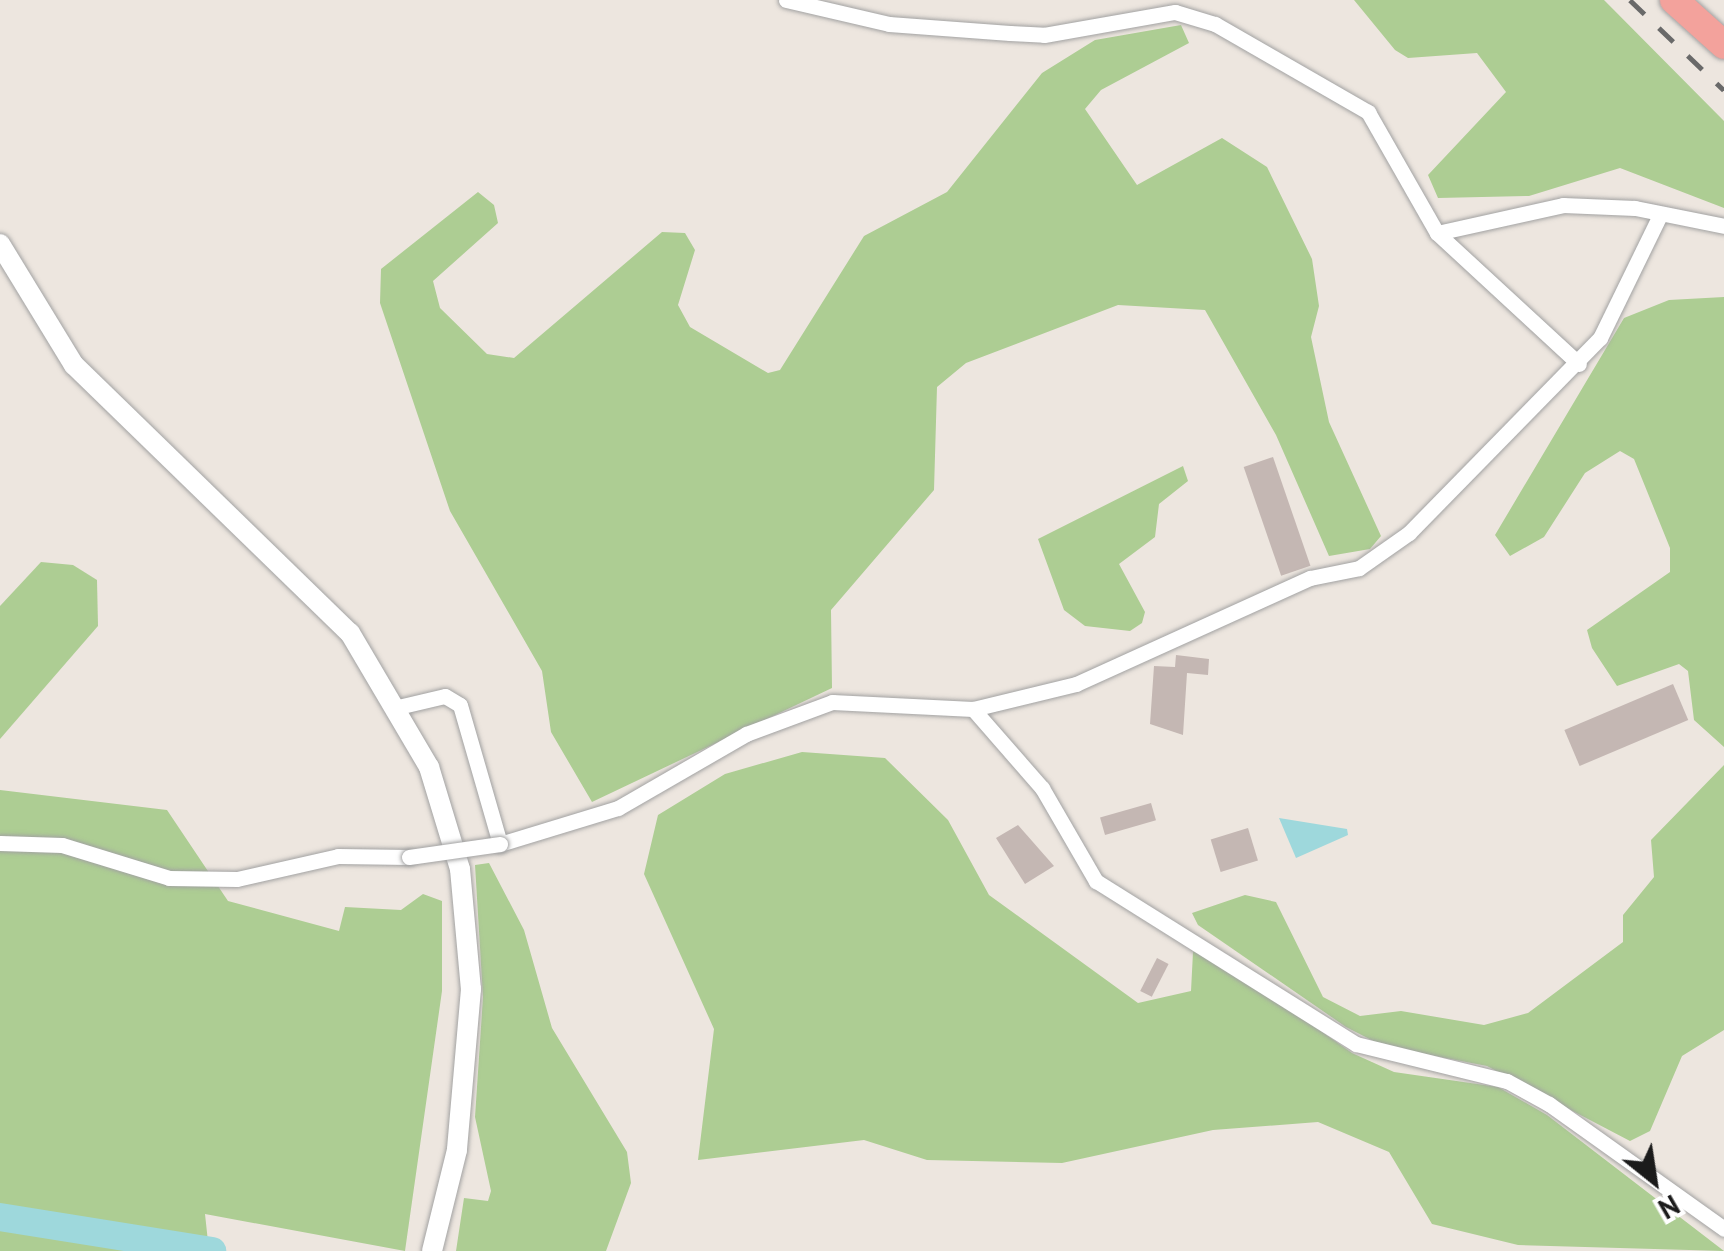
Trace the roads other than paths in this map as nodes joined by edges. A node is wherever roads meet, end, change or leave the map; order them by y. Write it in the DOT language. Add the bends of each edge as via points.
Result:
graph roads {
  1 [pos="786,0"];
  2 [pos="1674,0"];
  3 [pos="1724,45"];
  4 [pos="1659,217"];
  5 [pos="1724,226"];
  6 [pos="1437,233"];
  7 [pos="0,244"];
  8 [pos="1579,364"];
  9 [pos="398,707"];
  10 [pos="973,709"];
  11 [pos="0,843"];
  12 [pos="500,844"];
  13 [pos="1724,1229"];
  14 [pos="432,1251"];
  1 -- 6 [label="street" via="889,24 1027,34 1175,12 1214,24 1368,112"];
  2 -- 3 [label="highway"];
  4 -- 5 [label="street"];
  4 -- 6 [label="street" via="1563,206"];
  4 -- 8 [label="street" via="1600,338"];
  6 -- 8 [label="street"];
  7 -- 9 [label="street" via="74,365 273,552 350,634"];
  8 -- 10 [label="street" via="1504,429 1410,533 1359,568 1310,578 1076,684"];
  9 -- 12 [label="street" via="445,696 460,704"];
  9 -- 14 [label="street" via="429,767 462,886 471,989 459,1135"];
  10 -- 12 [label="street" via="832,702 746,734 618,808"];
  10 -- 13 [label="street" via="1042,788 1096,881 1182,928 1356,1044 1507,1081 1550,1104"];
  11 -- 12 [label="street, bridge" via="62,845 169,878 237,878 338,856 409,857"];
}
